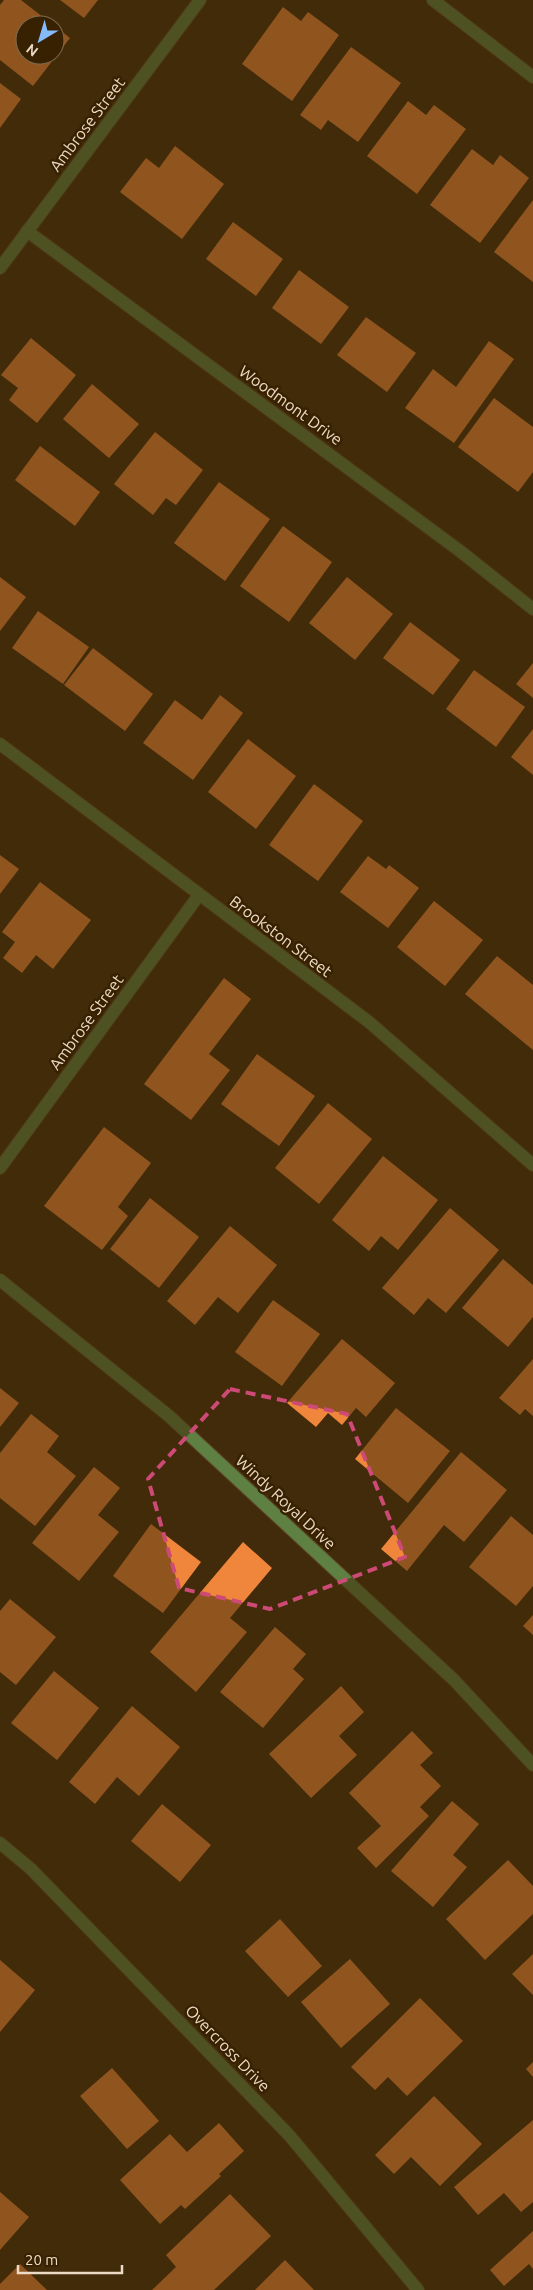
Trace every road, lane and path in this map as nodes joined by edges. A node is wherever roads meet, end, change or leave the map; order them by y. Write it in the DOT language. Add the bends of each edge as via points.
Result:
graph roads {
  1 [pos="200,0"];
  2 [pos="433,0"];
  3 [pos="533,76"];
  4 [pos="27,231"];
  5 [pos="0,268"];
  6 [pos="533,609"];
  7 [pos="0,744"];
  8 [pos="199,894"];
  9 [pos="533,1165"];
  10 [pos="0,1168"];
  11 [pos="0,1280"];
  12 [pos="533,1765"];
  13 [pos="0,1843"];
  14 [pos="418,2290"];
  1 -- 4 [label="street, Ambrose Street"];
  2 -- 3 [label="street"];
  4 -- 5 [label="street, Ambrose Street"];
  4 -- 6 [label="street, Woodmont Drive" via="460,551"];
  7 -- 8 [label="street, Brookston Street"];
  8 -- 9 [label="street, Brookston Street" via="369,1022"];
  8 -- 10 [label="street, Ambrose Street"];
  11 -- 12 [label="street, Windy Royal Drive" via="169,1416 454,1680"];
  13 -- 14 [label="street, Overcross Drive" via="31,1869 289,2135"];
}
